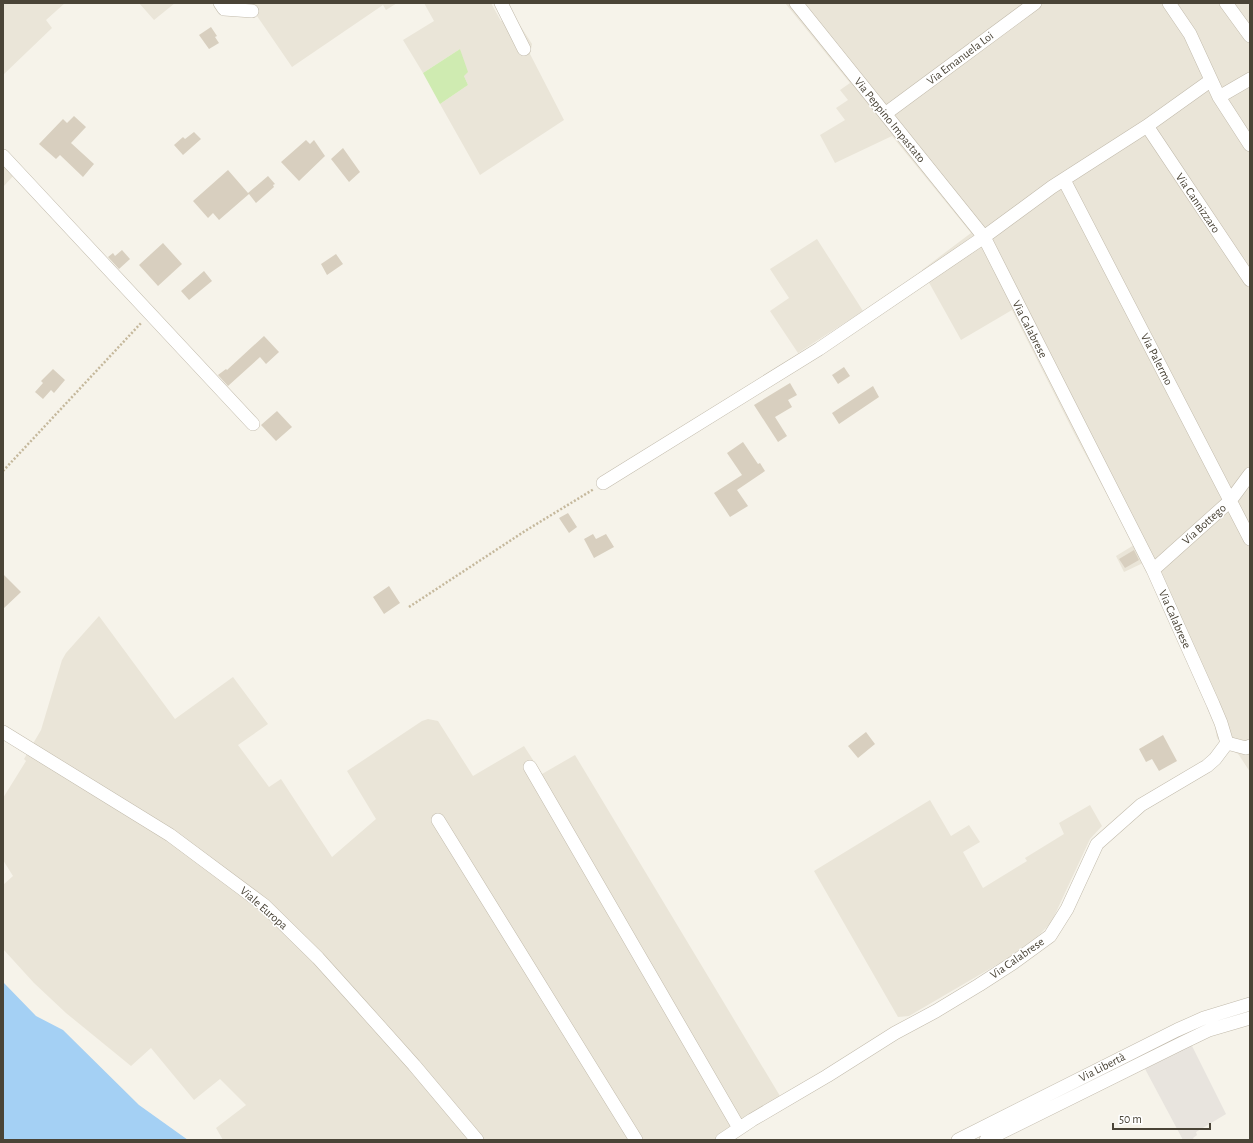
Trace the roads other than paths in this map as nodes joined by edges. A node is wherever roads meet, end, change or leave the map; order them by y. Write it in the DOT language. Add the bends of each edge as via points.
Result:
graph roads {
  1 [pos="220,3"];
  2 [pos="501,3"];
  3 [pos="796,3"];
  4 [pos="1035,3"];
  5 [pos="1169,3"];
  6 [pos="1226,3"];
  7 [pos="252,11"];
  8 [pos="1250,36"];
  9 [pos="524,49"];
  10 [pos="1250,79"];
  11 [pos="1210,81"];
  12 [pos="1219,97"];
  13 [pos="885,114"];
  14 [pos="1147,126"];
  15 [pos="1250,145"];
  16 [pos="3,156"];
  17 [pos="1064,180"];
  18 [pos="984,237"];
  19 [pos="1250,280"];
  20 [pos="253,424"];
  21 [pos="1250,474"];
  22 [pos="603,483"];
  23 [pos="1230,500"];
  24 [pos="1250,539"];
  25 [pos="1153,570"];
  26 [pos="3,732"];
  27 [pos="1227,743"];
  28 [pos="1250,746"];
  29 [pos="530,767"];
  30 [pos="438,820"];
  31 [pos="1250,1004"];
  32 [pos="1250,1018"];
  33 [pos="1177,1030"];
  34 [pos="1182,1043"];
  35 [pos="739,1128"];
  36 [pos="477,1140"];
  37 [pos="636,1140"];
  38 [pos="722,1140"];
  39 [pos="958,1140"];
  40 [pos="986,1140"];
  1 -- 7 [label="street" via="224,9"];
  2 -- 9 [label="street"];
  3 -- 13 [label="street, Via Peppino Impastato"];
  4 -- 13 [label="street, Via Emanuela Loi"];
  5 -- 11 [label="street" via="1190,34"];
  6 -- 8 [label="street"];
  10 -- 12 [label="street"];
  11 -- 12 [label="street"];
  11 -- 14 [label="street"];
  12 -- 15 [label="street"];
  13 -- 18 [label="street, Via Peppino Impastato"];
  14 -- 17 [label="street"];
  14 -- 19 [label="street, Via Cannizzaro"];
  16 -- 20 [label="street"];
  17 -- 18 [label="street"];
  17 -- 23 [label="street, Via Palermo"];
  18 -- 22 [label="street" via="819,349"];
  18 -- 25 [label="street, Via Calabrese"];
  21 -- 23 [label="street, Via Bottego"];
  23 -- 24 [label="street, Via Palermo"];
  23 -- 25 [label="street, Via Bottego"];
  25 -- 27 [label="street, Via Calabrese" via="1214,704"];
  26 -- 36 [label="street, Viale Europa" via="170,835 264,904 353,996"];
  27 -- 28 [label="street" via="1246,748"];
  27 -- 35 [label="street, Via Calabrese" via="1207,766 1141,805 1097,844 1067,909 1050,936 979,985 894,1033"];
  29 -- 35 [label="street"];
  30 -- 37 [label="street"];
  31 -- 33 [label="street, Via Libertà" via="1204,1018"];
  32 -- 34 [label="street, Via Libertà" via="1209,1030"];
  33 -- 34 [label="street"];
  33 -- 39 [label="street, Via Libertà"];
  34 -- 40 [label="street, Via Libertà"];
  35 -- 38 [label="street, Via Calabrese"];
}
